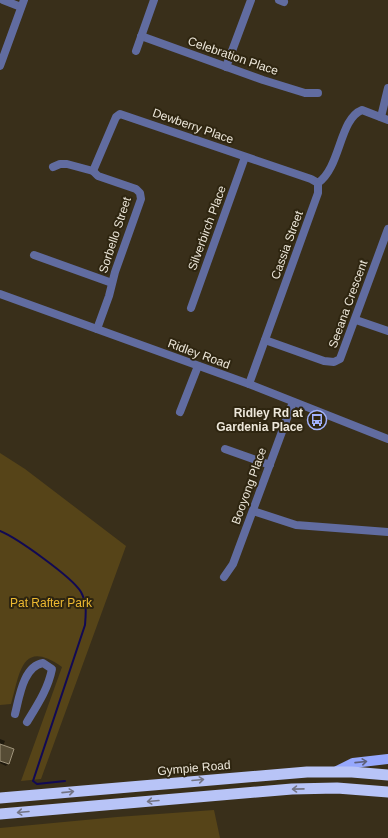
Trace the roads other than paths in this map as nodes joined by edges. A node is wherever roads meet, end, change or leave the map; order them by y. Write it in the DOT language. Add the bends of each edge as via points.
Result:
graph roads {
  1 [pos="3,0"];
  2 [pos="154,0"];
  3 [pos="251,0"];
  4 [pos="23,4"];
  5 [pos="141,36"];
  6 [pos="136,51"];
  7 [pos="0,66"];
  8 [pos="226,67"];
  9 [pos="388,88"];
  10 [pos="318,93"];
  11 [pos="385,118"];
  12 [pos="246,157"];
  13 [pos="53,167"];
  14 [pos="92,171"];
  15 [pos="318,183"];
  16 [pos="388,229"];
  17 [pos="34,255"];
  18 [pos="112,283"];
  19 [pos="0,294"];
  20 [pos="191,308"];
  21 [pos="356,320"];
  22 [pos="97,329"];
  23 [pos="388,331"];
  24 [pos="265,340"];
  25 [pos="198,366"];
  26 [pos="249,384"];
  27 [pos="294,402"];
  28 [pos="180,412"];
  29 [pos="388,439"];
  30 [pos="225,448"];
  31 [pos="270,464"];
  32 [pos="253,511"];
  33 [pos="388,532"];
  34 [pos="224,577"];
  35 [pos="15,714"];
  36 [pos="27,722"];
  37 [pos="388,759"];
  38 [pos="337,771"];
  39 [pos="388,775"];
  40 [pos="388,792"];
  41 [pos="0,798"];
  42 [pos="0,814"];
  1 -- 4 [label="street"];
  2 -- 5 [label="street"];
  3 -- 8 [label="street"];
  4 -- 7 [label="street"];
  5 -- 6 [label="street"];
  5 -- 8 [label="street, Celebration Place"];
  8 -- 10 [label="street, Celebration Place" via="305,93"];
  9 -- 11 [label="street"];
  11 -- 15 [label="street" via="362,110 351,117 332,166"];
  12 -- 14 [label="street, Dewberry Place" via="120,114 116,117"];
  12 -- 15 [label="street, Dewberry Place" via="311,178"];
  12 -- 20 [label="street, Silverbirch Place"];
  13 -- 14 [label="street, Sorbello Street" via="67,164"];
  14 -- 18 [label="street, Sorbello Street" via="98,176 136,189 141,199"];
  15 -- 24 [label="street, Cassia Street" via="318,193"];
  16 -- 21 [label="street, Seeana Crescent"];
  17 -- 18 [label="street"];
  18 -- 22 [label="street, Sorbello Street"];
  19 -- 22 [label="street, Ridley Road"];
  21 -- 23 [label="street"];
  21 -- 24 [label="street, Seeana Crescent" via="340,359 334,362 324,361"];
  22 -- 25 [label="street, Ridley Road"];
  24 -- 26 [label="street, Cassia Street"];
  25 -- 26 [label="street, Ridley Road"];
  25 -- 28 [label="street"];
  26 -- 27 [label="street, Ridley Road"];
  27 -- 29 [label="street, Ridley Road"];
  27 -- 31 [label="street, Booyong Place"];
  30 -- 31 [label="street"];
  31 -- 32 [label="street, Booyong Place"];
  32 -- 33 [label="street" via="296,525"];
  32 -- 34 [label="street, Booyong Place" via="233,564"];
  35 -- 36 [label="street" via="28,672 42,663 52,669 50,683"];
  38 -- 37 [label="main road, Gympie Road, one-way" via="353,763"];
  38 -- 39 [label="highway"];
  41 -- 38 [label="highway, Gympie Road, one-way" via="267,774"];
  40 -- 42 [label="highway, one-way" via="337,788 266,790"];
}
